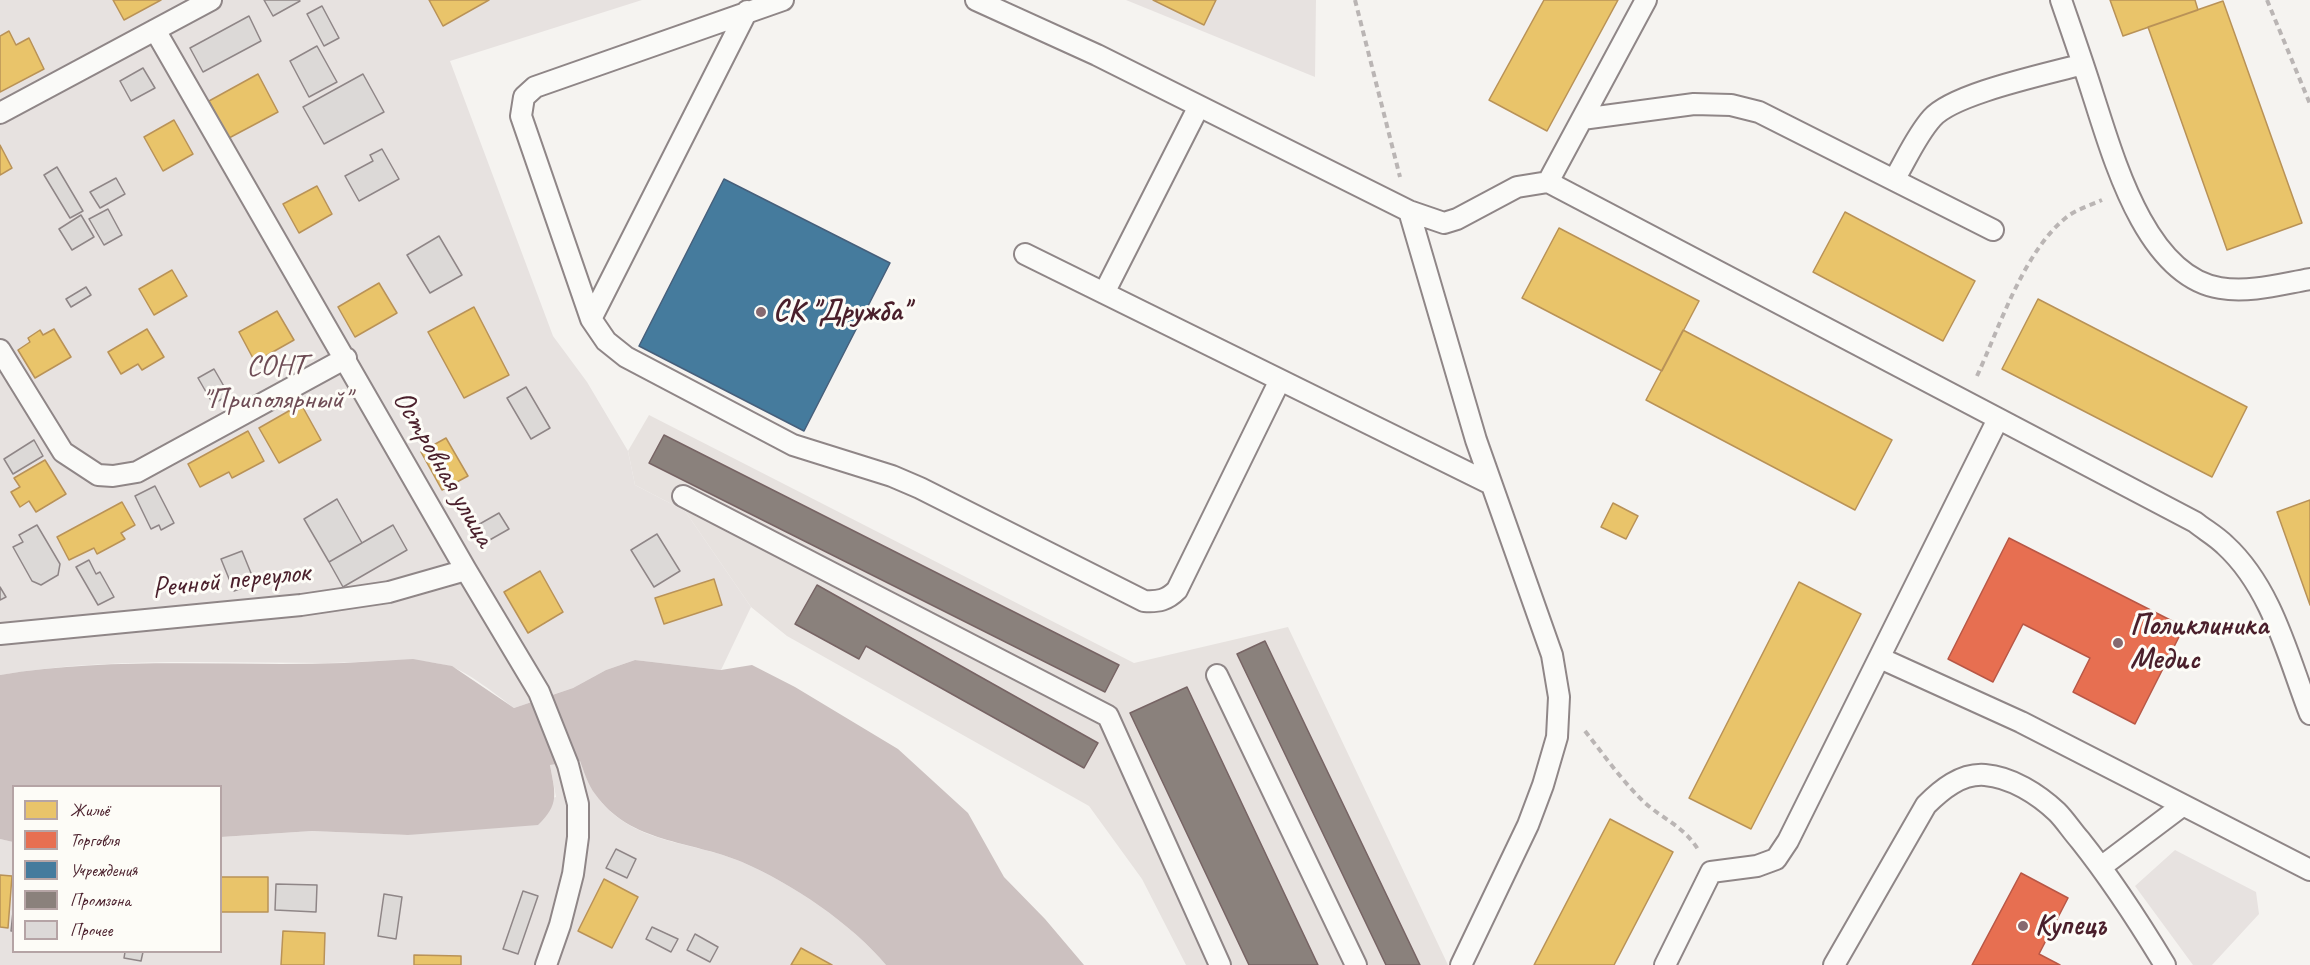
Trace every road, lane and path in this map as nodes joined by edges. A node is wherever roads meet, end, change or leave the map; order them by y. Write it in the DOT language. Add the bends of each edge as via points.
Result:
graph roads {
  1 [pos="210,0"];
  2 [pos="783,0"];
  3 [pos="976,0"];
  4 [pos="1355,0"];
  5 [pos="1646,0"];
  6 [pos="2061,0"];
  7 [pos="2267,0"];
  8 [pos="747,11"];
  9 [pos="155,30"];
  10 [pos="2083,64"];
  11 [pos="2310,104"];
  12 [pos="1200,106"];
  13 [pos="0,113"];
  14 [pos="1582,119"];
  15 [pos="1894,180"];
  16 [pos="1548,182"];
  17 [pos="2126,190"];
  18 [pos="1409,212"];
  19 [pos="1993,230"];
  20 [pos="1025,254"];
  21 [pos="2310,279"];
  22 [pos="1104,293"];
  23 [pos="591,319"];
  24 [pos="0,350"];
  25 [pos="346,358"];
  26 [pos="1280,380"];
  27 [pos="1966,402"];
  28 [pos="1998,419"];
  29 [pos="1491,484"];
  30 [pos="683,496"];
  31 [pos="466,570"];
  32 [pos="0,634"];
  33 [pos="1880,658"];
  34 [pos="1217,675"];
  35 [pos="1559,697"];
  36 [pos="2310,714"];
  37 [pos="2182,806"];
  38 [pos="2101,867"];
  39 [pos="2310,870"];
  40 [pos="1711,872"];
  41 [pos="546,965"];
  42 [pos="1220,965"];
  43 [pos="1356,965"];
  44 [pos="1461,965"];
  45 [pos="1665,965"];
  46 [pos="1834,965"];
  47 [pos="2164,965"];
  1 -- 9 [label="lane"];
  2 -- 8 [label="lane"];
  3 -- 12 [label="lane"];
  4 -- 18 [label="path"];
  5 -- 14 [label="lane"];
  6 -- 10 [label="lane"];
  7 -- 11 [label="path"];
  8 -- 23 [label="lane"];
  8 -- 23 [label="lane" via="535,87 524,97 520,116"];
  9 -- 13 [label="lane"];
  9 -- 25 [label="lane, Островная улица"];
  10 -- 15 [label="lane" via="1955,102 1933,116"];
  10 -- 17 [label="lane"];
  12 -- 18 [label="lane"];
  12 -- 22 [label="lane"];
  14 -- 15 [label="lane" via="1694,104 1731,105 1759,112"];
  14 -- 16 [label="lane"];
  15 -- 19 [label="lane"];
  16 -- 18 [label="lane" via="1517,187 1444,223"];
  16 -- 27 [label="lane"];
  17 -- 21 [label="lane" via="2136,213 2164,254 2192,278 2219,288 2254,289"];
  17 -- 27 [label="path" via="2070,215 2046,237 2025,271"];
  18 -- 29 [label="lane"];
  20 -- 22 [label="lane"];
  22 -- 26 [label="lane"];
  23 -- 26 [label="lane" via="606,341 626,357 793,445 921,488 1144,601 1168,599 1177,590"];
  24 -- 25 [label="lane" via="63,452 98,475 114,477 136,472"];
  25 -- 31 [label="lane, Островная улица"];
  26 -- 29 [label="lane"];
  27 -- 28 [label="lane"];
  28 -- 33 [label="lane"];
  28 -- 36 [label="lane" via="2195,522 2226,545 2271,610"];
  29 -- 35 [label="lane" via="1552,655"];
  30 -- 42 [label="lane" via="1107,716"];
  31 -- 32 [label="lane, Речной переулок" via="389,592 323,602"];
  31 -- 41 [label="lane, Островная улица" via="539,692 568,765 578,804 573,874"];
  33 -- 37 [label="lane" via="2021,722"];
  33 -- 40 [label="lane" via="1776,859 1757,866"];
  34 -- 43 [label="lane"];
  35 -- 40 [label="path" via="1626,784 1692,839"];
  35 -- 44 [label="lane" via="1557,737 1543,785"];
  37 -- 38 [label="lane"];
  37 -- 39 [label="lane"];
  38 -- 46 [label="lane" via="2057,812 2030,792 2006,779 1983,774 1960,779 1926,805"];
  38 -- 47 [label="lane"];
  40 -- 45 [label="lane"];
}
